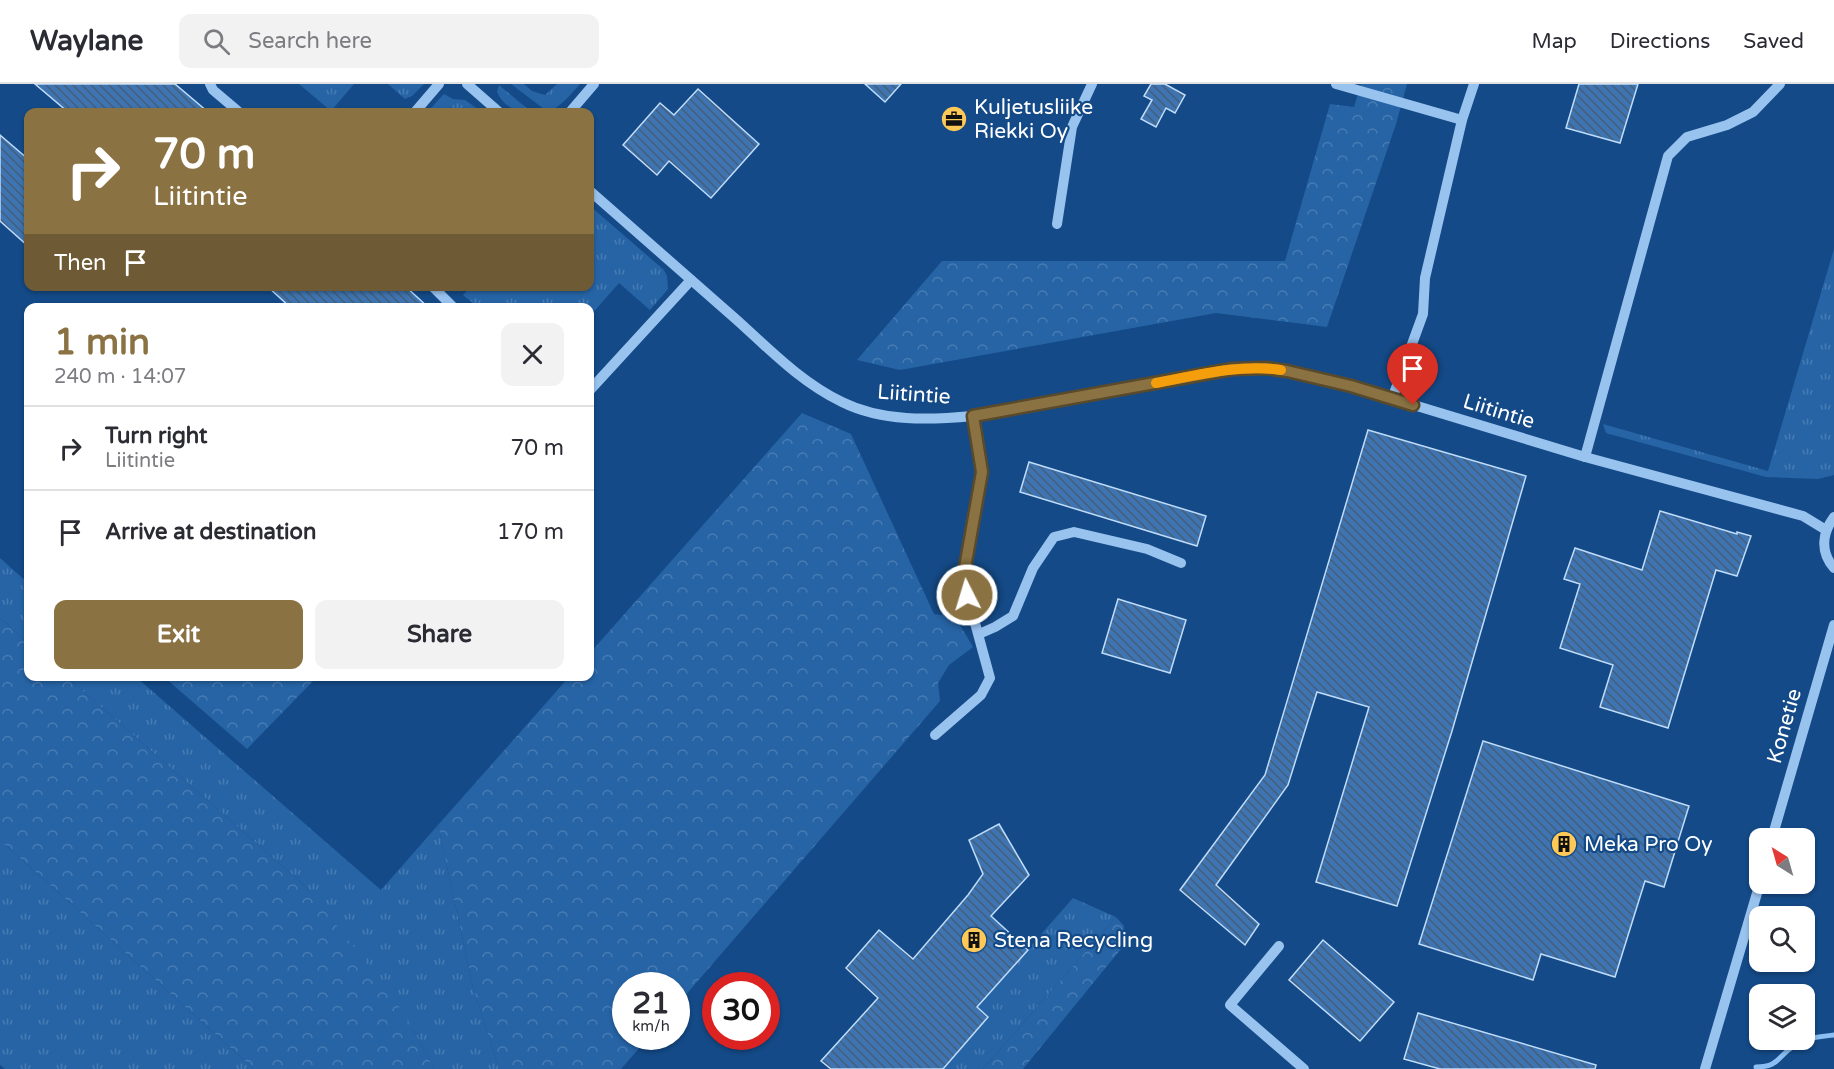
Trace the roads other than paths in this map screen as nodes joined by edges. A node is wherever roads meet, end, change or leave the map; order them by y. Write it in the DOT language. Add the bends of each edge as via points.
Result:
graph roads {
  1 [pos="210,84"];
  2 [pos="440,84"];
  3 [pos="467,84"];
  4 [pos="594,84"];
  5 [pos="1092,84"];
  6 [pos="1336,84"];
  7 [pos="1474,84"];
  8 [pos="1780,84"];
  9 [pos="233,108"];
  10 [pos="419,108"];
  11 [pos="494,108"];
  12 [pos="573,108"];
  13 [pos="1462,120"];
  14 [pos="594,195"];
  15 [pos="1057,224"];
  16 [pos="691,280"];
  17 [pos="437,291"];
  18 [pos="449,303"];
  19 [pos="594,386"];
  20 [pos="1392,399"];
  21 [pos="973,416"];
  22 [pos="1585,456"];
  23 [pos="1834,517"];
  24 [pos="1826,530"];
  25 [pos="1181,563"];
  26 [pos="1834,568"];
  27 [pos="1834,625"];
  28 [pos="979,634"];
  29 [pos="935,735"];
  30 [pos="1775,828"];
  31 [pos="1757,894"];
  32 [pos="1279,946"];
  33 [pos="1304,1069"];
  34 [pos="1705,1069"];
  1 -- 9 [label="street"];
  2 -- 10 [label="street"];
  3 -- 11 [label="street"];
  4 -- 12 [label="street"];
  5 -- 15 [label="street" via="1072,128"];
  6 -- 13 [label="street"];
  7 -- 13 [label="street"];
  8 -- 22 [label="street" via="1753,112 1687,137 1668,156"];
  13 -- 20 [label="street" via="1425,278 1422,314"];
  14 -- 16 [label="street, Liitintie"];
  16 -- 19 [label="street"];
  16 -- 21 [label="street, Liitintie" via="796,373 843,403 894,417"];
  17 -- 18 [label="street"];
  20 -- 21 [label="street, Liitintie" via="1287,371 1232,369"];
  20 -- 22 [label="street, Liitintie"];
  21 -- 28 [label="street" via="982,472 963,579"];
  22 -- 24 [label="street, Liitintie" via="1803,516"];
  23 -- 24 [label="street"];
  24 -- 26 [label="street" via="1826,556"];
  25 -- 28 [label="street" via="1147,549 1074,532 1054,537 1033,568 1013,616"];
  27 -- 30 [label="street, Konetie"];
  28 -- 29 [label="street" via="990,678 981,695"];
  31 -- 34 [label="street"];
  32 -- 33 [label="street" via="1230,1005"];
}
